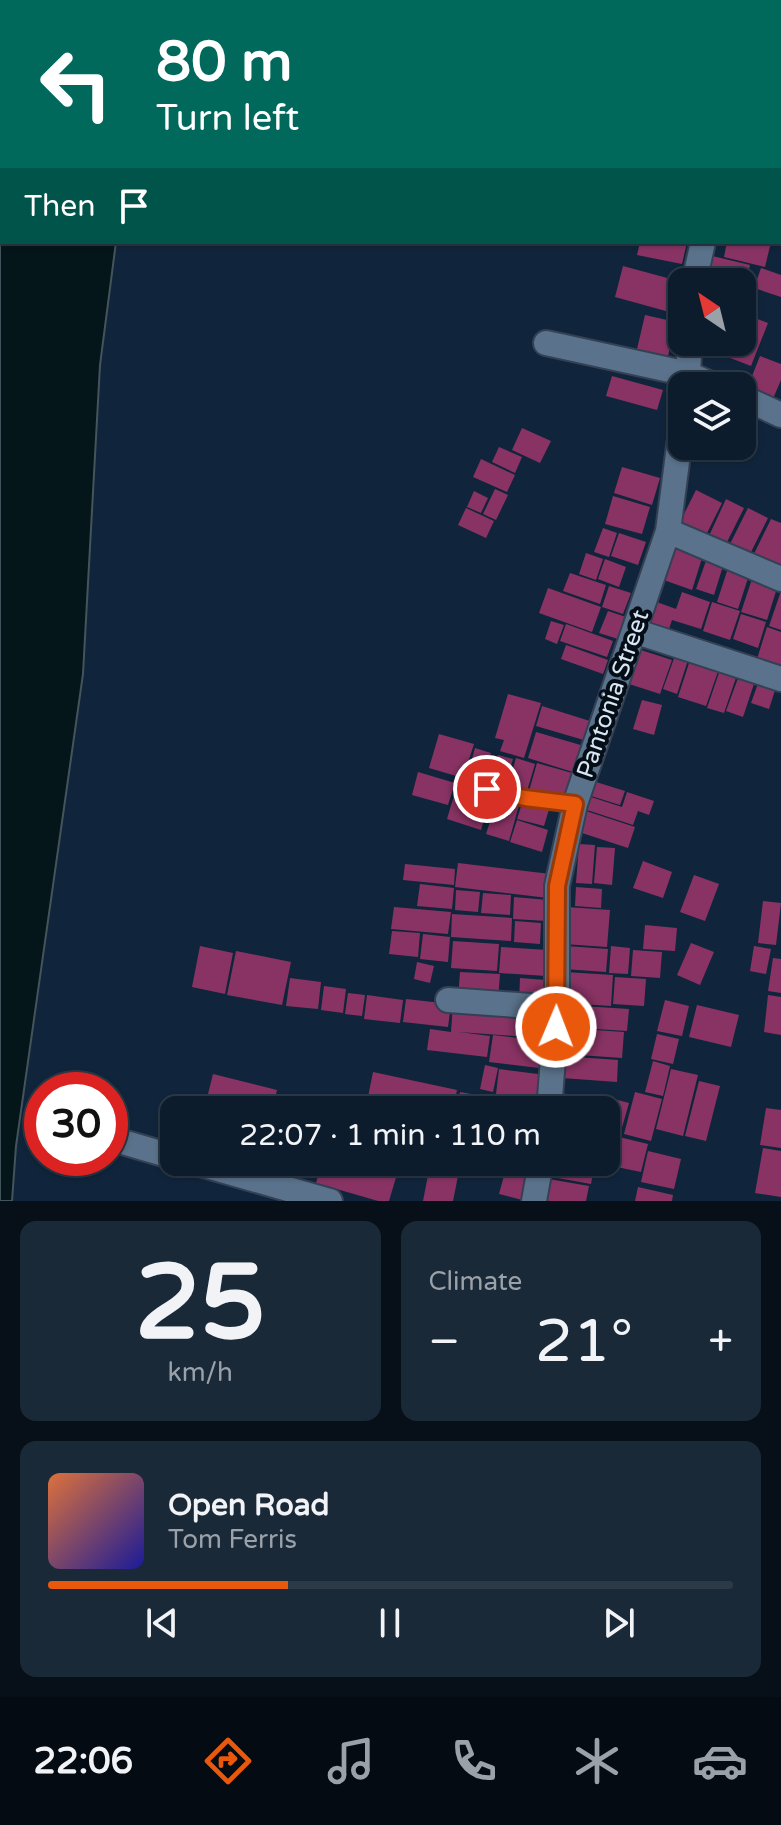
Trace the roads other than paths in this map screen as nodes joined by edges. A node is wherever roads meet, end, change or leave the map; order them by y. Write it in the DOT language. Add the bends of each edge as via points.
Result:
graph roads {
  1 [pos="703,244"];
  2 [pos="697,268"];
  3 [pos="546,343"];
  4 [pos="668,375"];
  5 [pos="756,403"];
  6 [pos="781,415"];
  7 [pos="677,460"];
  8 [pos="668,531"];
  9 [pos="781,579"];
  10 [pos="634,631"];
  11 [pos="781,679"];
  12 [pos="487,789"];
  13 [pos="575,804"];
  14 [pos="448,1000"];
  15 [pos="557,1008"];
  16 [pos="550,1096"];
  17 [pos="128,1144"];
  18 [pos="160,1153"];
  19 [pos="242,1176"];
  20 [pos="538,1176"];
  21 [pos="330,1201"];
  22 [pos="534,1201"];
  1 -- 2 [label="street"];
  3 -- 4 [label="street"];
  5 -- 6 [label="street"];
  7 -- 8 [label="street, Pantonia Street"];
  8 -- 9 [label="street"];
  8 -- 10 [label="street, Pantonia Street"];
  10 -- 11 [label="street"];
  10 -- 13 [label="street, Pantonia Street"];
  12 -- 13 [label="lane"];
  13 -- 15 [label="street, Pantonia Street" via="557,886"];
  14 -- 15 [label="street"];
  15 -- 16 [label="street, Pantonia Street"];
  17 -- 18 [label="street"];
  19 -- 21 [label="street"];
  20 -- 22 [label="street"];
}
